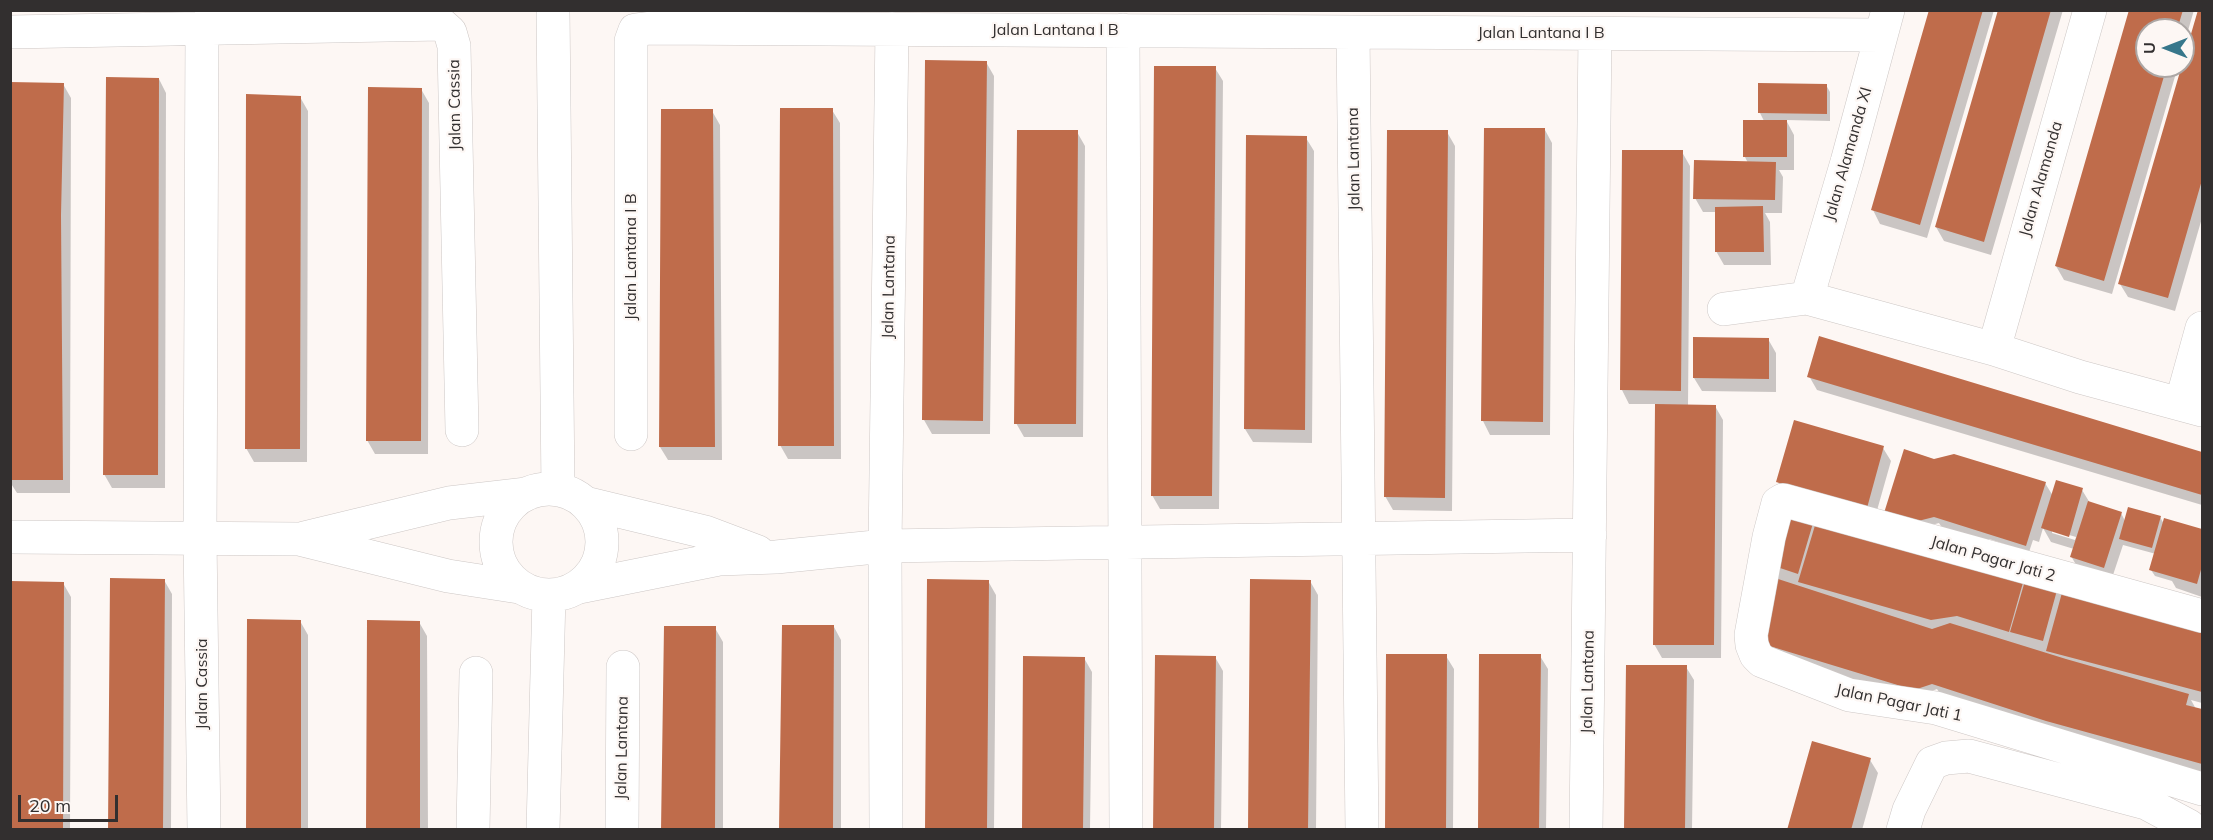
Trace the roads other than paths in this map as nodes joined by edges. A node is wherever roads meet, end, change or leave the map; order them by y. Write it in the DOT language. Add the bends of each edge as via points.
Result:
graph roads {
  1 [pos="553,10"];
  2 [pos="2090,10"];
  3 [pos="1884,23"];
  4 [pos="202,27"];
  5 [pos="892,29"];
  6 [pos="1123,30"];
  7 [pos="10,32"];
  8 [pos="1353,32"];
  9 [pos="1595,33"];
  10 [pos="1807,298"];
  11 [pos="1724,309"];
  12 [pos="2202,328"];
  13 [pos="1994,349"];
  14 [pos="2192,407"];
  15 [pos="462,430"];
  16 [pos="631,434"];
  17 [pos="556,496"];
  18 [pos="1784,500"];
  19 [pos="1590,535"];
  20 [pos="10,537"];
  21 [pos="200,538"];
  22 [pos="299,539"];
  23 [pos="1358,539"];
  24 [pos="1126,543"];
  25 [pos="885,546"];
  26 [pos="768,556"];
  27 [pos="549,590"];
  28 [pos="2202,616"];
  29 [pos="623,668"];
  30 [pos="476,673"];
  31 [pos="2202,789"];
  32 [pos="204,830"];
  33 [pos="473,830"];
  34 [pos="543,830"];
  35 [pos="622,830"];
  36 [pos="886,830"];
  37 [pos="1126,830"];
  38 [pos="1362,830"];
  39 [pos="1586,830"];
  40 [pos="1903,830"];
  41 [pos="2190,830"];
  1 -- 17 [label="street"];
  2 -- 13 [label="street, Jalan Alamanda"];
  3 -- 9 [label="street, Jalan Lantana I B"];
  3 -- 10 [label="street, Jalan Alamanda XI"];
  4 -- 7 [label="street, Jalan Cassia"];
  4 -- 15 [label="street, Jalan Cassia" via="441,24 450,32 454,46"];
  4 -- 21 [label="street, Jalan Cassia"];
  5 -- 6 [label="street, Jalan Lantana I B"];
  5 -- 16 [label="street, Jalan Lantana I B" via="635,30 631,41"];
  5 -- 25 [label="street, Jalan Lantana"];
  6 -- 8 [label="street, Jalan Lantana I B"];
  6 -- 24 [label="street"];
  8 -- 9 [label="street, Jalan Lantana I B"];
  8 -- 23 [label="street, Jalan Lantana"];
  9 -- 19 [label="street, Jalan Lantana"];
  10 -- 11 [label="street"];
  10 -- 13 [label="street"];
  12 -- 14 [label="street"];
  13 -- 14 [label="street"];
  17 -- 22 [label="street" via="449,503"];
  17 -- 26 [label="street" via="705,532"];
  17 -- 27 [label="street" via="595,516 602,547 590,576"];
  17 -- 27 [label="street" via="512,505 501,520 496,538 498,557 506,573"];
  18 -- 28 [label="street, Jalan Pagar Jati 2"];
  18 -- 31 [label="street, Jalan Pagar Jati 1" via="1778,503 1769,537 1751,635 1756,655 1762,661 1849,695 1936,708"];
  19 -- 23 [label="street"];
  19 -- 39 [label="street, Jalan Lantana"];
  20 -- 21 [label="street"];
  21 -- 22 [label="street"];
  21 -- 32 [label="street, Jalan Cassia"];
  22 -- 27 [label="street" via="448,576"];
  23 -- 24 [label="street"];
  23 -- 38 [label="street, Jalan Lantana"];
  24 -- 25 [label="street"];
  24 -- 37 [label="street"];
  25 -- 26 [label="street"];
  25 -- 36 [label="street, Jalan Lantana"];
  26 -- 27 [label="street" via="719,559"];
  27 -- 34 [label="street"];
  29 -- 35 [label="street, Jalan Lantana"];
  30 -- 33 [label="street"];
  40 -- 41 [label="street" via="1932,763 1969,756 2146,803"];
}
